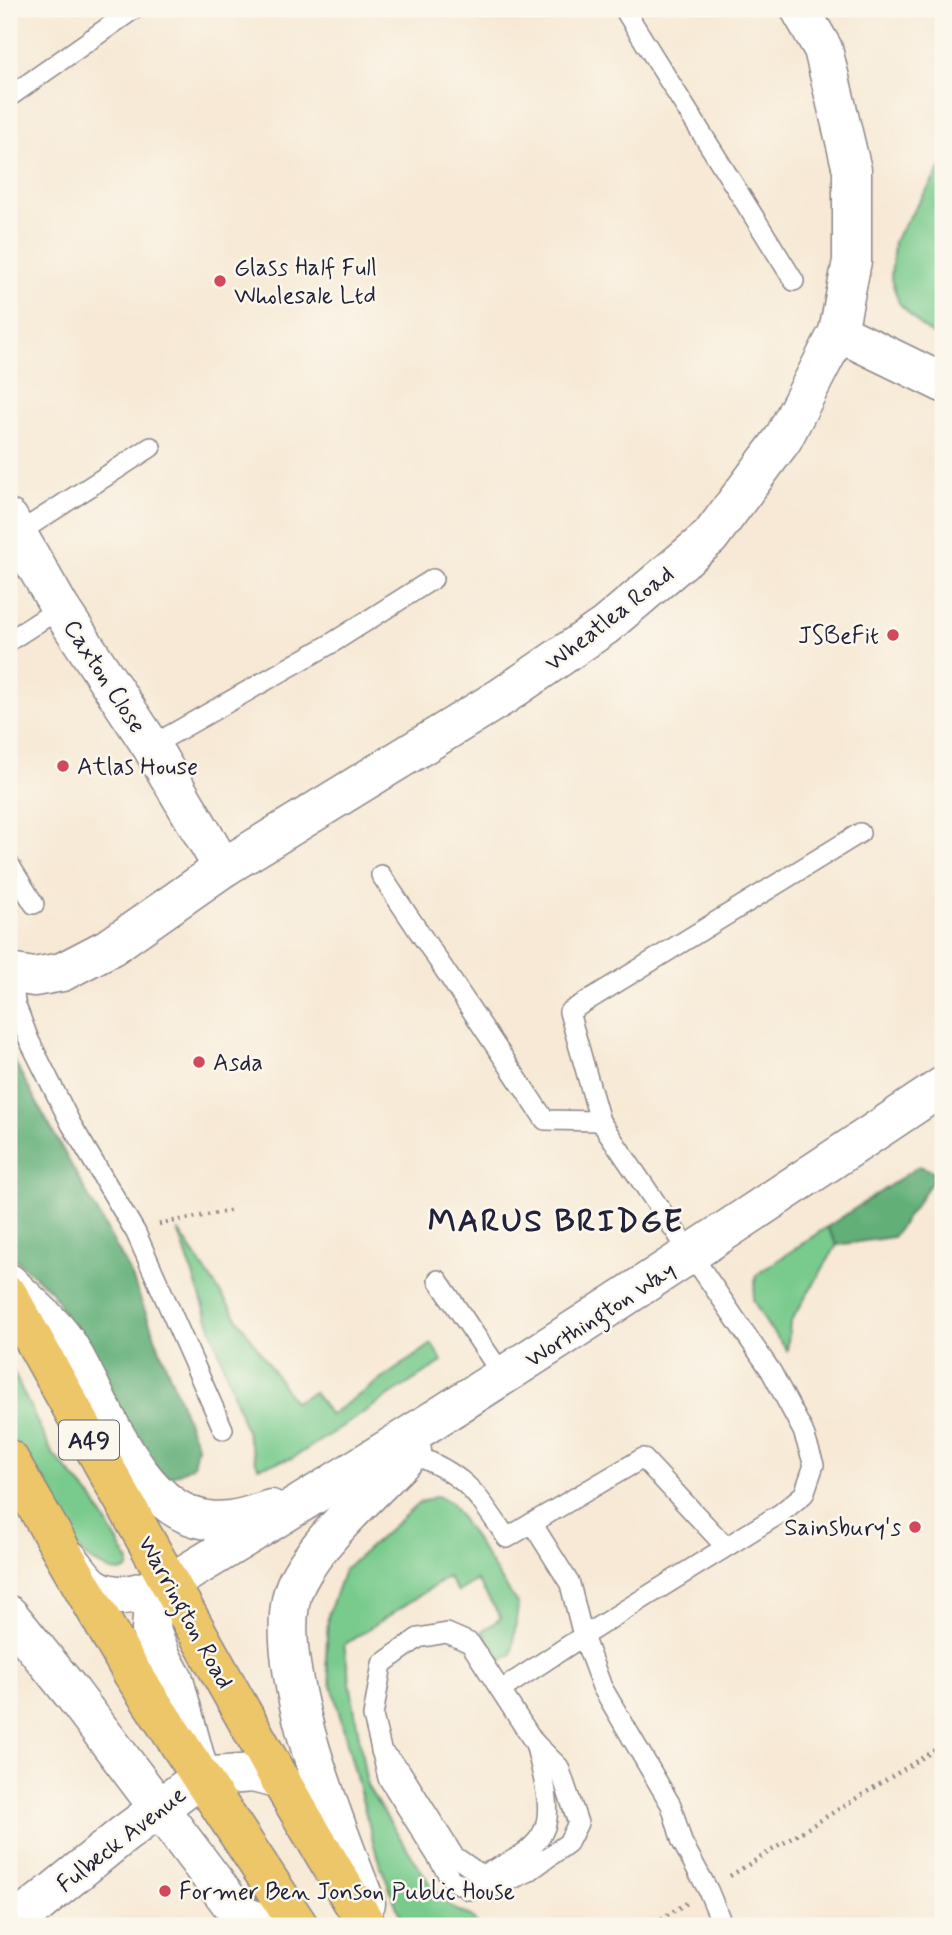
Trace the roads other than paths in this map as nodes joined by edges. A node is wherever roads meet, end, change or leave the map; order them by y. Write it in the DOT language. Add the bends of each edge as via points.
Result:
graph roads {
  1 [pos="134,9"];
  2 [pos="624,9"];
  3 [pos="800,9"];
  4 [pos="9,97"];
  5 [pos="794,281"];
  6 [pos="838,332"];
  7 [pos="943,383"];
  8 [pos="151,447"];
  9 [pos="13,526"];
  10 [pos="433,579"];
  11 [pos="60,608"];
  12 [pos="9,641"];
  13 [pos="151,746"];
  14 [pos="860,833"];
  15 [pos="9,864"];
  16 [pos="223,868"];
  17 [pos="381,875"];
  18 [pos="34,904"];
  19 [pos="10,973"];
  20 [pos="943,1086"];
  21 [pos="600,1121"];
  22 [pos="692,1254"];
  23 [pos="438,1280"];
  24 [pos="9,1283"];
  25 [pos="9,1296"];
  26 [pos="503,1376"];
  27 [pos="450,1411"];
  28 [pos="223,1429"];
  29 [pos="410,1453"];
  30 [pos="9,1459"];
  31 [pos="323,1489"];
  32 [pos="532,1523"];
  33 [pos="725,1546"];
  34 [pos="58,1547"];
  35 [pos="170,1583"];
  36 [pos="9,1615"];
  37 [pos="583,1636"];
  38 [pos="501,1690"];
  39 [pos="534,1742"];
  40 [pos="380,1749"];
  41 [pos="201,1777"];
  42 [pos="280,1780"];
  43 [pos="158,1808"];
  44 [pos="30,1916"];
  45 [pos="298,1924"];
  46 [pos="367,1926"];
  47 [pos="375,1926"];
  48 [pos="723,1926"];
  1 -- 4 [label="lane"];
  2 -- 5 [label="lane"];
  3 -- 6 [label="street, Wheatlea Road" via="822,49 852,170 852,261"];
  6 -- 7 [label="street"];
  6 -- 16 [label="street, Wheatlea Road" via="783,439 710,537 604,626 503,696"];
  8 -- 9 [label="lane"];
  9 -- 11 [label="street, Caxton Close"];
  10 -- 13 [label="lane" via="332,643"];
  11 -- 12 [label="lane"];
  11 -- 13 [label="street, Caxton Close"];
  13 -- 16 [label="street, Caxton Close"];
  14 -- 21 [label="lane" via="569,1012"];
  15 -- 18 [label="lane"];
  16 -- 19 [label="street, Wheatlea Road" via="89,960 34,977"];
  17 -- 21 [label="lane" via="545,1120"];
  19 -- 28 [label="lane" via="29,1040 71,1124 136,1233"];
  20 -- 22 [label="street, Worthington Way"];
  21 -- 22 [label="lane"];
  22 -- 26 [label="street, Worthington Way"];
  22 -- 33 [label="lane" via="771,1371 803,1431 814,1465 804,1494"];
  23 -- 26 [label="lane"];
  24 -- 31 [label="street, Worthington Way" via="67,1343 130,1460 171,1506 207,1521 237,1520"];
  25 -- 35 [label="highway, Warrington Road / A49"];
  26 -- 27 [label="street, Worthington Way"];
  27 -- 29 [label="street"];
  27 -- 31 [label="street, Worthington Way"];
  29 -- 32 [label="lane" via="440,1465 475,1492 507,1538"];
  29 -- 47 [label="street" via="312,1555 295,1585 288,1614 289,1652 314,1759"];
  30 -- 34 [label="highway"];
  31 -- 35 [label="street, Worthington Way"];
  32 -- 33 [label="lane" via="643,1458"];
  32 -- 37 [label="lane" via="570,1584"];
  33 -- 37 [label="lane"];
  34 -- 35 [label="street, Worthington Way" via="95,1588 116,1595"];
  34 -- 41 [label="highway" via="132,1673"];
  35 -- 41 [label="street, Worthington Way" via="153,1602 151,1630 174,1680"];
  35 -- 42 [label="highway, Warrington Road / A49"];
  36 -- 43 [label="street"];
  37 -- 38 [label="lane"];
  37 -- 48 [label="lane" via="602,1687 671,1805 682,1842"];
  38 -- 39 [label="lane"];
  38 -- 40 [label="lane" via="470,1643 447,1633 418,1638 382,1664 373,1716"];
  39 -- 40 [label="lane" via="547,1790 547,1826 534,1847 481,1875 454,1856 400,1770"];
  39 -- 40 [label="lane" via="559,1767 578,1823 568,1843 528,1872 494,1887 469,1890 451,1880 388,1778"];
  41 -- 42 [label="street, Fulbeck Avenue" via="253,1773"];
  41 -- 43 [label="street, Fulbeck Avenue"];
  41 -- 45 [label="highway"];
  42 -- 46 [label="highway, Warrington Road / A49"];
  43 -- 44 [label="street, Fulbeck Avenue"];
  43 -- 45 [label="street" via="238,1913 262,1923"];
}
